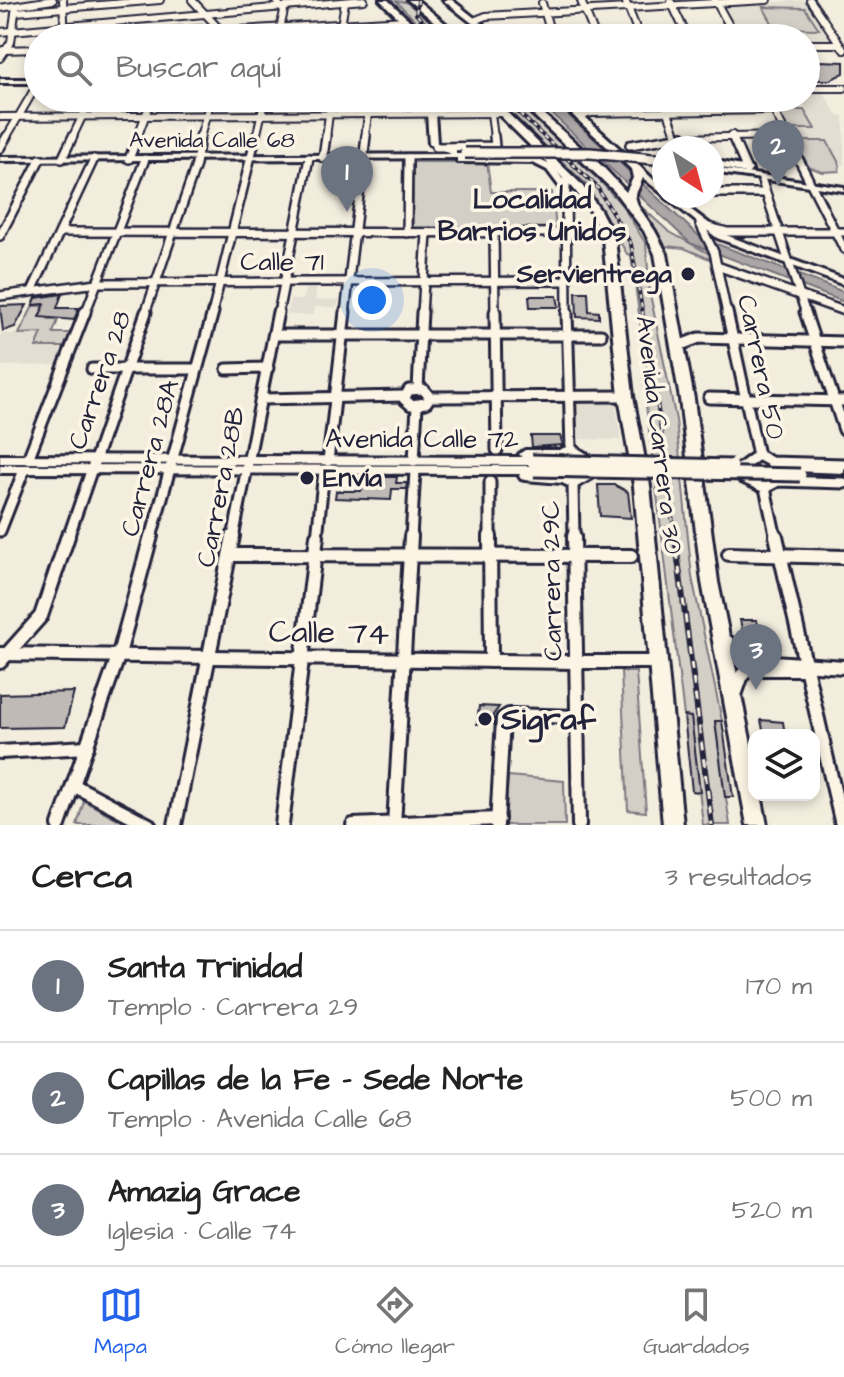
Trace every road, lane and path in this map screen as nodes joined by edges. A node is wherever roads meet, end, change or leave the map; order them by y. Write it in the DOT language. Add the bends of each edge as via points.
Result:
graph roads {
  1 [pos="53,0"];
  2 [pos="63,0"];
  3 [pos="160,0"];
  4 [pos="192,0"];
  5 [pos="275,0"];
  6 [pos="364,0"];
  7 [pos="384,0"];
  8 [pos="412,0"];
  9 [pos="447,0"];
  10 [pos="625,0"];
  11 [pos="767,0"];
  12 [pos="810,0"];
  13 [pos="350,1"];
  14 [pos="581,1"];
  15 [pos="716,1"];
  16 [pos="117,2"];
  17 [pos="542,3"];
  18 [pos="672,3"];
  19 [pos="283,7"];
  20 [pos="0,8"];
  21 [pos="64,8"];
  22 [pos="628,8"];
  23 [pos="16,9"];
  24 [pos="586,11"];
  25 [pos="546,13"];
  26 [pos="205,14"];
  27 [pos="405,20"];
  28 [pos="476,20"];
  29 [pos="119,21"];
  30 [pos="65,24"];
  31 [pos="87,24"];
  32 [pos="119,24"];
  33 [pos="215,24"];
  34 [pos="281,24"];
  35 [pos="341,24"];
  36 [pos="409,24"];
  37 [pos="442,24"];
  38 [pos="480,24"];
  39 [pos="549,24"];
  40 [pos="591,24"];
  41 [pos="634,24"];
  42 [pos="682,24"];
  43 [pos="728,24"];
  44 [pos="24,29"];
  45 [pos="13,30"];
  46 [pos="0,32"];
  47 [pos="841,43"];
  48 [pos="820,44"];
  49 [pos="24,49"];
  50 [pos="3,50"];
  51 [pos="0,58"];
  52 [pos="0,81"];
  53 [pos="24,82"];
  54 [pos="820,88"];
  55 [pos="844,88"];
  56 [pos="24,106"];
  57 [pos="84,112"];
  58 [pos="146,112"];
  59 [pos="207,112"];
  60 [pos="535,112"];
  61 [pos="574,112"];
  62 [pos="620,112"];
  63 [pos="668,112"];
  64 [pos="774,112"];
  65 [pos="430,113"];
  66 [pos="491,113"];
  67 [pos="502,113"];
  68 [pos="262,114"];
  69 [pos="329,114"];
  70 [pos="370,114"];
  71 [pos="145,115"];
  72 [pos="206,115"];
  73 [pos="82,116"];
  74 [pos="0,117"];
  75 [pos="18,117"];
  76 [pos="579,117"];
  77 [pos="732,135"];
  78 [pos="677,136"];
  79 [pos="704,136"];
  80 [pos="785,136"];
  81 [pos="652,141"];
  82 [pos="630,145"];
  83 [pos="436,147"];
  84 [pos="0,148"];
  85 [pos="618,151"];
  86 [pos="462,154"];
  87 [pos="196,158"];
  88 [pos="253,158"];
  89 [pos="309,158"];
  90 [pos="323,158"];
  91 [pos="363,158"];
  92 [pos="408,158"];
  93 [pos="652,158"];
  94 [pos="0,159"];
  95 [pos="40,159"];
  96 [pos="62,159"];
  97 [pos="94,159"];
  98 [pos="129,159"];
  99 [pos="145,159"];
  100 [pos="652,159"];
  101 [pos="724,167"];
  102 [pos="724,169"];
  103 [pos="747,170"];
  104 [pos="637,173"];
  105 [pos="724,177"];
  106 [pos="766,179"];
  107 [pos="566,181"];
  108 [pos="810,182"];
  109 [pos="652,184"];
  110 [pos="844,187"];
  111 [pos="724,193"];
  112 [pos="765,193"];
  113 [pos="681,208"];
  114 [pos="635,211"];
  115 [pos="700,224"];
  116 [pos="61,232"];
  117 [pos="116,232"];
  118 [pos="174,232"];
  119 [pos="295,232"];
  120 [pos="778,232"];
  121 [pos="834,232"];
  122 [pos="844,232"];
  123 [pos="234,233"];
  124 [pos="352,233"];
  125 [pos="407,233"];
  126 [pos="427,233"];
  127 [pos="494,233"];
  128 [pos="564,233"];
  129 [pos="592,233"];
  130 [pos="0,236"];
  131 [pos="844,249"];
  132 [pos="716,262"];
  133 [pos="789,264"];
  134 [pos="424,281"];
  135 [pos="496,281"];
  136 [pos="566,281"];
  137 [pos="285,282"];
  138 [pos="347,282"];
  139 [pos="844,282"];
  140 [pos="97,283"];
  141 [pos="156,283"];
  142 [pos="220,283"];
  143 [pos="32,291"];
  144 [pos="799,293"];
  145 [pos="0,296"];
  146 [pos="844,311"];
  147 [pos="274,335"];
  148 [pos="342,335"];
  149 [pos="421,335"];
  150 [pos="496,335"];
  151 [pos="567,335"];
  152 [pos="601,335"];
  153 [pos="731,339"];
  154 [pos="815,342"];
  155 [pos="844,342"];
  156 [pos="678,346"];
  157 [pos="268,368"];
  158 [pos="92,369"];
  159 [pos="128,369"];
  160 [pos="197,369"];
  161 [pos="227,369"];
  162 [pos="418,389"];
  163 [pos="404,396"];
  164 [pos="568,396"];
  165 [pos="626,396"];
  166 [pos="430,397"];
  167 [pos="496,397"];
  168 [pos="335,398"];
  169 [pos="709,398"];
  170 [pos="262,399"];
  171 [pos="745,400"];
  172 [pos="839,401"];
  173 [pos="417,405"];
  174 [pos="844,430"];
  175 [pos="571,449"];
  176 [pos="497,450"];
  177 [pos="758,455"];
  178 [pos="0,459"];
  179 [pos="465,461"];
  180 [pos="26,464"];
  181 [pos="94,465"];
  182 [pos="533,465"];
  183 [pos="172,466"];
  184 [pos="248,466"];
  185 [pos="326,466"];
  186 [pos="414,466"];
  187 [pos="844,466"];
  188 [pos="0,469"];
  189 [pos="477,470"];
  190 [pos="798,472"];
  191 [pos="844,476"];
  192 [pos="490,482"];
  193 [pos="844,483"];
  194 [pos="573,484"];
  195 [pos="765,488"];
  196 [pos="0,531"];
  197 [pos="573,554"];
  198 [pos="729,554"];
  199 [pos="230,555"];
  200 [pos="316,555"];
  201 [pos="411,555"];
  202 [pos="490,556"];
  203 [pos="631,556"];
  204 [pos="781,556"];
  205 [pos="844,557"];
  206 [pos="721,636"];
  207 [pos="119,654"];
  208 [pos="3,656"];
  209 [pos="210,656"];
  210 [pos="657,658"];
  211 [pos="305,659"];
  212 [pos="405,660"];
  213 [pos="491,661"];
  214 [pos="575,662"];
  215 [pos="806,666"];
  216 [pos="844,667"];
  217 [pos="735,698"];
  218 [pos="578,717"];
  219 [pos="87,747"];
  220 [pos="0,752"];
  221 [pos="838,782"];
  222 [pos="73,785"];
  223 [pos="498,822"];
  224 [pos="394,824"];
  225 [pos="59,825"];
  226 [pos="149,825"];
  227 [pos="175,825"];
  228 [pos="282,825"];
  229 [pos="353,825"];
  230 [pos="579,825"];
  231 [pos="673,825"];
  232 [pos="757,825"];
  233 [pos="842,825"];
  1 -- 23 [label="street"];
  2 -- 21 [label="street"];
  3 -- 16 [label="street"];
  4 -- 26 [label="street"];
  5 -- 19 [label="street"];
  6 -- 13 [label="street"];
  7 -- 27 [label="highway"];
  8 -- 37 [label="highway"];
  9 -- 28 [label="highway"];
  10 -- 22 [label="street"];
  11 -- 15 [label="street"];
  12 -- 47 [label="street"];
  13 -- 19 [label="street"];
  13 -- 35 [label="street"];
  14 -- 24 [label="street"];
  15 -- 18 [label="street"];
  15 -- 43 [label="street"];
  16 -- 21 [label="street"];
  16 -- 29 [label="street"];
  17 -- 25 [label="street"];
  18 -- 22 [label="street"];
  18 -- 42 [label="street"];
  19 -- 26 [label="street"];
  19 -- 34 [label="street"];
  20 -- 23 [label="street"];
  21 -- 23 [label="street"];
  21 -- 30 [label="street"];
  22 -- 24 [label="street"];
  22 -- 41 [label="street"];
  23 -- 45 [label="street"];
  24 -- 25 [label="street"];
  24 -- 40 [label="street"];
  25 -- 28 [label="street"];
  25 -- 39 [label="street"];
  26 -- 29 [label="street"];
  26 -- 33 [label="street"];
  27 -- 35 [label="street"];
  27 -- 36 [label="highway"];
  28 -- 38 [label="highway"];
  29 -- 31 [label="street"];
  29 -- 32 [label="street"];
  44 -- 45 [label="street"];
  45 -- 46 [label="street"];
  45 -- 50 [label="street"];
  47 -- 48 [label="street"];
  49 -- 50 [label="street"];
  50 -- 51 [label="street"];
  52 -- 53 [label="main road"];
  54 -- 55 [label="street"];
  56 -- 75 [label="street"];
  57 -- 73 [label="street"];
  58 -- 71 [label="street"];
  59 -- 72 [label="street, Carrera 28"];
  60 -- 114 [label="highway, Avenida Carrera 30"];
  61 -- 76 [label="highway"];
  62 -- 63 [label="street"];
  62 -- 76 [label="street"];
  63 -- 78 [label="street"];
  64 -- 80 [label="street"];
  65 -- 66 [label="street"];
  65 -- 70 [label="street"];
  65 -- 83 [label="main road"];
  66 -- 67 [label="street"];
  66 -- 83 [label="street" via="495,146"];
  67 -- 107 [label="highway, Avenida Carrera 30"];
  68 -- 69 [label="street"];
  68 -- 72 [label="street"];
  68 -- 88 [label="street, Carrera 28A"];
  69 -- 70 [label="street"];
  69 -- 90 [label="street"];
  70 -- 91 [label="street"];
  71 -- 72 [label="street"];
  71 -- 73 [label="street"];
  71 -- 98 [label="street"];
  72 -- 87 [label="street, Carrera 28"];
  73 -- 75 [label="street"];
  73 -- 96 [label="street"];
  74 -- 75 [label="street"];
  75 -- 84 [label="street"];
  76 -- 85 [label="highway"];
  77 -- 79 [label="street"];
  77 -- 80 [label="street"];
  77 -- 103 [label="street"];
  80 -- 108 [label="street"];
  81 -- 82 [label="street"];
  83 -- 86 [label="main road"];
  85 -- 93 [label="highway"];
  85 -- 104 [label="highway"];
  86 -- 92 [label="main road, Avenida Calle 68"];
  86 -- 100 [label="main road, Avenida Calle 68, bridge"];
  87 -- 88 [label="main road, Avenida Calle 68"];
  87 -- 99 [label="main road, Avenida Calle 68"];
  87 -- 118 [label="street, Carrera 28"];
  88 -- 89 [label="main road, Avenida Calle 68"];
  88 -- 123 [label="street, Carrera 28A"];
  89 -- 90 [label="main road, Avenida Calle 68"];
  89 -- 119 [label="street, Carrera 28B"];
  90 -- 91 [label="main road, Avenida Calle 68"];
  91 -- 92 [label="main road, Avenida Calle 68"];
  91 -- 124 [label="street"];
  92 -- 107 [label="main road" via="529,160"];
  92 -- 125 [label="street"];
  94 -- 95 [label="main road, Avenida Calle 68"];
  95 -- 96 [label="main road, Avenida Calle 68"];
  95 -- 130 [label="street"];
  96 -- 97 [label="main road, Avenida Calle 68"];
  97 -- 98 [label="main road, Avenida Calle 68"];
  97 -- 116 [label="street"];
  98 -- 99 [label="main road, Avenida Calle 68"];
  99 -- 117 [label="street"];
  101 -- 103 [label="highway"];
  102 -- 106 [label="main road"];
  103 -- 108 [label="main road"];
  104 -- 109 [label="main road"];
  104 -- 114 [label="highway, Avenida Carrera 30" via="631,191"];
  105 -- 106 [label="main road"];
  106 -- 108 [label="main road"];
  106 -- 112 [label="street"];
  107 -- 128 [label="street"];
  107 -- 165 [label="highway, Avenida Carrera 30" via="595,210 609,239"];
  108 -- 110 [label="main road"];
  108 -- 121 [label="street"];
  111 -- 112 [label="street"];
  112 -- 120 [label="street"];
  113 -- 115 [label="main road"];
  114 -- 156 [label="highway, Avenida Carrera 30" via="661,254"];
  115 -- 120 [label="street" via="724,232"];
  115 -- 132 [label="street, Carrera 50"];
  115 -- 133 [label="main road"];
  116 -- 117 [label="street"];
  116 -- 143 [label="street"];
  117 -- 118 [label="street"];
  117 -- 140 [label="street"];
  118 -- 123 [label="street"];
  118 -- 141 [label="street, Carrera 28"];
  119 -- 123 [label="street"];
  119 -- 124 [label="street"];
  119 -- 137 [label="street, Carrera 28B"];
  120 -- 121 [label="street"];
  120 -- 133 [label="street"];
  121 -- 122 [label="street"];
  121 -- 131 [label="street"];
  123 -- 142 [label="street, Carrera 28A"];
  124 -- 125 [label="street"];
  124 -- 138 [label="street"];
  125 -- 126 [label="street"];
  126 -- 127 [label="street"];
  126 -- 134 [label="street"];
  127 -- 128 [label="street"];
  127 -- 135 [label="street"];
  128 -- 129 [label="street"];
  128 -- 136 [label="street"];
  132 -- 144 [label="street"];
  132 -- 153 [label="street, Carrera 50"];
  133 -- 139 [label="main road"];
  133 -- 144 [label="street"];
  134 -- 135 [label="street, Calle 71"];
  134 -- 138 [label="street, Calle 71"];
  134 -- 149 [label="street"];
  135 -- 136 [label="street, Calle 71"];
  135 -- 150 [label="street"];
  136 -- 151 [label="street"];
  137 -- 138 [label="street, Calle 71"];
  137 -- 142 [label="street, Calle 71"];
  137 -- 147 [label="street, Carrera 28B"];
  138 -- 148 [label="street"];
  140 -- 141 [label="street, Calle 71"];
  140 -- 143 [label="street, Calle 71"];
  140 -- 180 [label="street"];
  141 -- 142 [label="street, Calle 71"];
  141 -- 159 [label="street, Carrera 28"];
  142 -- 160 [label="street, Carrera 28A"];
  143 -- 145 [label="street, Calle 71"];
  144 -- 146 [label="street"];
  144 -- 154 [label="street"];
  147 -- 148 [label="street"];
  147 -- 157 [label="street, Carrera 28B"];
  148 -- 149 [label="street"];
  148 -- 168 [label="street"];
  149 -- 150 [label="street"];
  149 -- 162 [label="street"];
  150 -- 151 [label="street"];
  150 -- 167 [label="street"];
  151 -- 152 [label="street"];
  151 -- 164 [label="street"];
  153 -- 154 [label="street"];
  153 -- 156 [label="street" via="694,338"];
  153 -- 171 [label="street, Carrera 50"];
  154 -- 155 [label="street"];
  154 -- 172 [label="street"];
  156 -- 206 [label="highway, Avenida Carrera 30" via="700,524"];
  157 -- 161 [label="street"];
  157 -- 170 [label="street, Carrera 28B"];
  158 -- 159 [label="street"];
  159 -- 160 [label="street"];
  159 -- 181 [label="street, Carrera 28"];
  160 -- 183 [label="street, Carrera 28A"];
  162 -- 163 [label="street"];
  162 -- 166 [label="street"];
  163 -- 168 [label="street"];
  163 -- 173 [label="street"];
  164 -- 165 [label="street"];
  164 -- 167 [label="street"];
  164 -- 175 [label="street"];
  165 -- 210 [label="highway, Avenida Carrera 30" via="641,481"];
  166 -- 167 [label="street"];
  166 -- 173 [label="street"];
  167 -- 176 [label="street"];
  168 -- 170 [label="street"];
  168 -- 185 [label="street"];
  169 -- 171 [label="street"];
  170 -- 184 [label="street, Carrera 28B"];
  171 -- 172 [label="street"];
  171 -- 177 [label="street, Carrera 50"];
  172 -- 174 [label="street"];
  173 -- 186 [label="street"];
  175 -- 179 [label="main road"];
  175 -- 194 [label="street, Carrera 29C" via="598,470"];
  177 -- 187 [label="street" via="771,462"];
  177 -- 195 [label="street, Carrera 50" via="738,470"];
  178 -- 180 [label="main road, Avenida Calle 72"];
  179 -- 182 [label="main road, Avenida Calle 72"];
  179 -- 186 [label="main road, Avenida Calle 72"];
  180 -- 181 [label="main road, Avenida Calle 72"];
  180 -- 188 [label="main road, Avenida Calle 72"];
  180 -- 196 [label="street"];
  181 -- 183 [label="main road, Avenida Calle 72"];
  181 -- 208 [label="street, Carrera 28" via="41,616"];
  182 -- 189 [label="main road, Avenida Calle 72"];
  182 -- 190 [label="main road, Avenida Calle 72, bridge"];
  183 -- 184 [label="main road, Avenida Calle 72"];
  183 -- 207 [label="street, Carrera 28A"];
  184 -- 185 [label="main road, Avenida Calle 72"];
  184 -- 199 [label="street, Carrera 28B"];
  185 -- 186 [label="main road, Avenida Calle 72"];
  185 -- 200 [label="street"];
  186 -- 189 [label="main road, Avenida Calle 72"];
  186 -- 201 [label="street"];
  187 -- 190 [label="main road, Avenida Calle 72"];
  189 -- 194 [label="main road" via="563,478"];
  190 -- 191 [label="main road, Avenida Calle 72"];
  192 -- 202 [label="street"];
  193 -- 195 [label="street" via="775,481"];
  194 -- 197 [label="street, Carrera 29C"];
  195 -- 204 [label="street"];
  197 -- 202 [label="street"];
  197 -- 203 [label="street"];
  197 -- 214 [label="street, Carrera 29C"];
  198 -- 204 [label="street"];
  199 -- 200 [label="street"];
  199 -- 209 [label="street, Carrera 28B"];
  200 -- 201 [label="street"];
  200 -- 211 [label="street"];
  201 -- 202 [label="street"];
  201 -- 212 [label="street"];
  202 -- 213 [label="street"];
  204 -- 205 [label="street"];
  204 -- 215 [label="street"];
  206 -- 215 [label="street" via="747,660"];
  206 -- 217 [label="highway, Avenida Carrera 30"];
  207 -- 208 [label="street, Calle 74"];
  207 -- 209 [label="street, Calle 74"];
  207 -- 219 [label="street, Carrera 28A"];
  209 -- 211 [label="street, Calle 74"];
  209 -- 227 [label="street, Carrera 28B"];
  210 -- 214 [label="street, Calle 74"];
  210 -- 231 [label="highway, Avenida Carrera 30"];
  211 -- 212 [label="street, Calle 74"];
  211 -- 228 [label="street"];
  212 -- 213 [label="street, Calle 74"];
  212 -- 224 [label="street"];
  213 -- 214 [label="street, Calle 74"];
  214 -- 218 [label="street, Carrera 29C"];
  215 -- 216 [label="street"];
  215 -- 217 [label="street" via="749,669"];
  215 -- 221 [label="street"];
  217 -- 232 [label="highway, Avenida Carrera 30"];
  218 -- 223 [label="street" via="505,716"];
  218 -- 230 [label="street, Carrera 29C"];
  219 -- 220 [label="street"];
  219 -- 222 [label="street, Carrera 28A"];
  221 -- 233 [label="street"];
  222 -- 225 [label="street, Carrera 28A"];
  222 -- 226 [label="street"];
  223 -- 224 [label="street"];
  224 -- 229 [label="street"];
}
